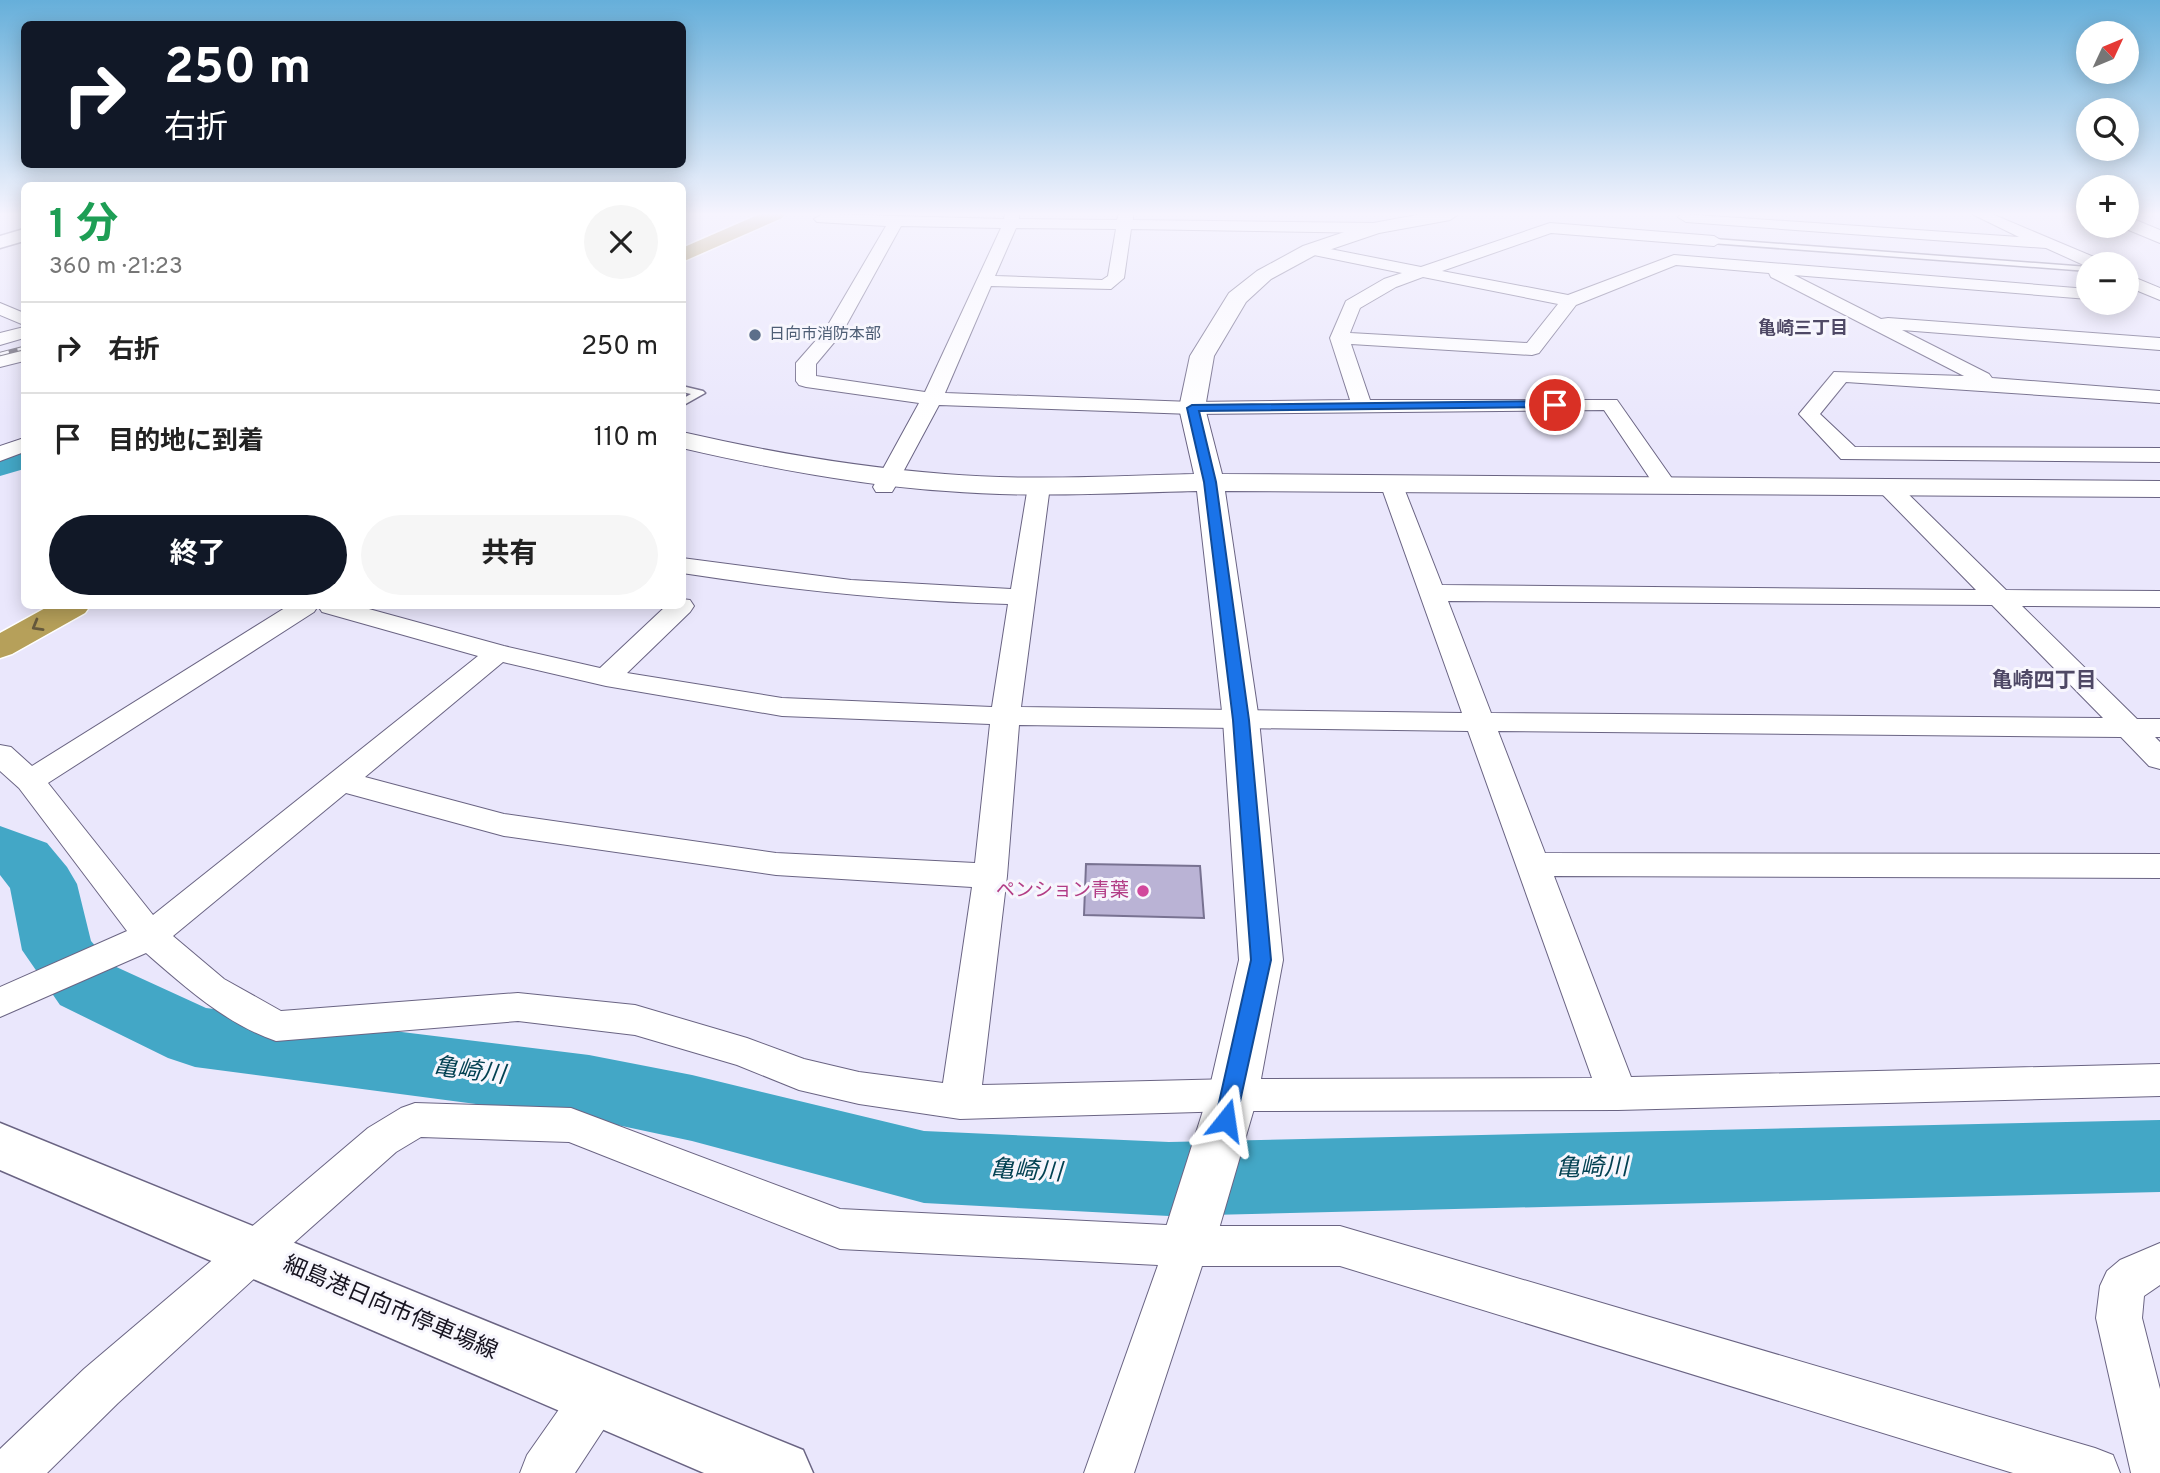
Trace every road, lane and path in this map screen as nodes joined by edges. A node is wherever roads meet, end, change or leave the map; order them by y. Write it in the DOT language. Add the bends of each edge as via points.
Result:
graph roads {
  1 [pos="861,283"];
  2 [pos="982,283"];
  3 [pos="1036,283"];
  4 [pos="1109,283"];
  5 [pos="1255,283"];
  6 [pos="1391,283"];
  7 [pos="1480,283"];
  8 [pos="1616,283"];
  9 [pos="1796,283"];
  10 [pos="1953,283"];
  11 [pos="2139,285"];
  12 [pos="2076,293"];
  13 [pos="2160,295"];
  14 [pos="2139,299"];
  15 [pos="2160,300"];
  16 [pos="1570,301"];
  17 [pos="2,311"];
  18 [pos="21,319"];
  19 [pos="1872,322"];
  20 [pos="21,334"];
  21 [pos="1339,338"];
  22 [pos="0,340"];
  23 [pos="2160,344"];
  24 [pos="21,356"];
  25 [pos="0,361"];
  26 [pos="1995,384"];
  27 [pos="686,390"];
  28 [pos="2160,397"];
  29 [pos="932,399"];
  30 [pos="686,401"];
  31 [pos="1362,406"];
  32 [pos="1192,408"];
  33 [pos="686,441"];
  34 [pos="21,445"];
  35 [pos="0,454"];
  36 [pos="2160,455"];
  37 [pos="686,458"];
  38 [pos="888,482"];
  39 [pos="1667,487"];
  40 [pos="2160,489"];
  41 [pos="1211,490"];
  42 [pos="1394,491"];
  43 [pos="1038,492"];
  44 [pos="1896,495"];
  45 [pos="2160,504"];
  46 [pos="686,566"];
  47 [pos="717,570"];
  48 [pos="1432,593"];
  49 [pos="1022,597"];
  50 [pos="2000,598"];
  51 [pos="2160,599"];
  52 [pos="686,601"];
  53 [pos="21,606"];
  54 [pos="68,609"];
  55 [pos="300,609"];
  56 [pos="342,609"];
  57 [pos="678,609"];
  58 [pos="0,618"];
  59 [pos="0,647"];
  60 [pos="498,653"];
  61 [pos="606,678"];
  62 [pos="1005,716"];
  63 [pos="1241,720"];
  64 [pos="1479,722"];
  65 [pos="2129,728"];
  66 [pos="2160,728"];
  67 [pos="0,754"];
  68 [pos="2160,759"];
  69 [pos="30,781"];
  70 [pos="341,781"];
  71 [pos="1533,864"];
  72 [pos="2160,866"];
  73 [pos="990,876"];
  74 [pos="150,936"];
  75 [pos="0,1003"];
  76 [pos="2160,1080"];
  77 [pos="1618,1094"];
  78 [pos="1233,1095"];
  79 [pos="960,1102"];
  80 [pos="0,1146"];
  81 [pos="1187,1247"];
  82 [pos="253,1251"];
  83 [pos="2160,1263"];
  84 [pos="598,1395"];
  85 [pos="11,1473"];
  86 [pos="545,1473"];
  87 [pos="780,1473"];
  88 [pos="1109,1473"];
  89 [pos="2095,1473"];
  90 [pos="2156,1473"];
  1 -- 29 [label="street" via="832,333 806,363 806,381"];
  2 -- 29 [label="street"];
  3 -- 4 [label="street"];
  5 -- 32 [label="street" via="1237,298 1202,356"];
  6 -- 21 [label="street" via="1352,304"];
  7 -- 16 [label="street"];
  8 -- 16 [label="street"];
  9 -- 19 [label="street"];
  10 -- 12 [label="street"];
  11 -- 13 [label="street"];
  14 -- 15 [label="street"];
  16 -- 21 [label="street" via="1532,349"];
  17 -- 18 [label="street"];
  19 -- 23 [label="street"];
  19 -- 26 [label="street"];
  20 -- 22 [label="street"];
  21 -- 31 [label="street"];
  24 -- 25 [label="street"];
  26 -- 28 [label="street"];
  26 -- 36 [label="street" via="1841,376 1809,414 1849,454"];
  27 -- 30 [label="lane" via="700,393"];
  29 -- 32 [label="street"];
  29 -- 38 [label="street"];
  31 -- 32 [label="street"];
  31 -- 39 [label="street" via="1610,404"];
  32 -- 41 [label="street"];
  33 -- 38 [label="street"];
  34 -- 35 [label="street"];
  37 -- 38 [label="street" via="745,470"];
  38 -- 43 [label="street" via="940,494"];
  39 -- 42 [label="street"];
  39 -- 44 [label="street"];
  40 -- 44 [label="street"];
  41 -- 42 [label="street"];
  41 -- 43 [label="street"];
  41 -- 63 [label="street"];
  42 -- 44 [label="street"];
  42 -- 48 [label="street"];
  43 -- 49 [label="street"];
  44 -- 45 [label="street"];
  44 -- 50 [label="street"];
  46 -- 47 [label="street"];
  47 -- 49 [label="street" via="867,590"];
  47 -- 52 [label="street"];
  48 -- 50 [label="street"];
  48 -- 64 [label="street"];
  49 -- 62 [label="street"];
  50 -- 51 [label="street"];
  50 -- 65 [label="street"];
  53 -- 58 [label="highway"];
  54 -- 59 [label="highway, one-way"];
  55 -- 69 [label="street"];
  56 -- 60 [label="street"];
  57 -- 61 [label="street"];
  60 -- 61 [label="street"];
  60 -- 70 [label="street"];
  61 -- 62 [label="street" via="782,707"];
  62 -- 63 [label="street"];
  62 -- 73 [label="street"];
  63 -- 64 [label="street"];
  63 -- 78 [label="street" via="1261,960"];
  64 -- 65 [label="street"];
  64 -- 71 [label="street"];
  65 -- 66 [label="street"];
  65 -- 68 [label="street"];
  67 -- 69 [label="street"];
  69 -- 74 [label="street"];
  70 -- 73 [label="street" via="504,825 776,864"];
  70 -- 74 [label="street"];
  71 -- 72 [label="street"];
  71 -- 77 [label="street"];
  73 -- 79 [label="street"];
  74 -- 75 [label="street"];
  74 -- 79 [label="street" via="211,989 276,1026 518,1007 635,1020 747,1053 799,1074 859,1088"];
  76 -- 77 [label="street"];
  77 -- 78 [label="street"];
  78 -- 79 [label="street"];
  78 -- 81 [label="street"];
  80 -- 82 [label="main road, 細島港日向市停車場線"];
  81 -- 82 [label="street" via="840,1229 571,1125 415,1120 382,1140"];
  81 -- 88 [label="street"];
  81 -- 89 [label="street" via="1340,1246"];
  82 -- 84 [label="main road, 細島港日向市停車場線"];
  82 -- 85 [label="street"];
  83 -- 90 [label="street" via="2123,1286 2119,1318"];
  84 -- 86 [label="street"];
  84 -- 87 [label="main road, 細島港日向市停車場線"];
}
